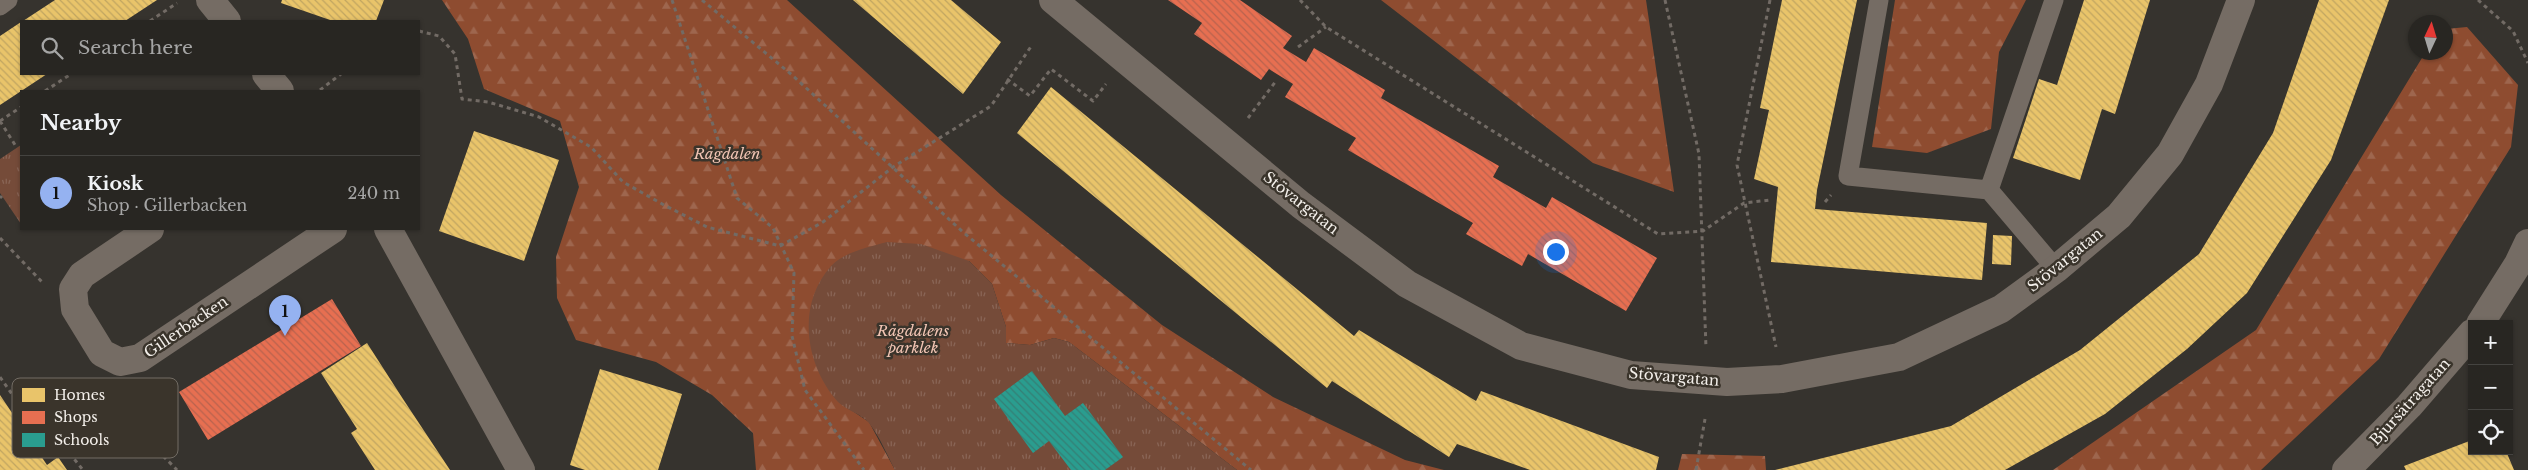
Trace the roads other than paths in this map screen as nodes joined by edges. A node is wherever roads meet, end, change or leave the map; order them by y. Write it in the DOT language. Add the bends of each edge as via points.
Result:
graph roads {
  1 [pos="8,0"];
  2 [pos="210,0"];
  3 [pos="1054,0"];
  4 [pos="1878,0"];
  5 [pos="2054,0"];
  6 [pos="2241,0"];
  7 [pos="0,6"];
  8 [pos="225,20"];
  9 [pos="267,75"];
  10 [pos="279,90"];
  11 [pos="1989,190"];
  12 [pos="149,230"];
  13 [pos="332,230"];
  14 [pos="389,230"];
  15 [pos="2528,243"];
  16 [pos="2056,269"];
  17 [pos="2483,320"];
  18 [pos="2468,338"];
  19 [pos="521,470"];
  20 [pos="2346,470"];
  1 -- 7 [label="lane"];
  2 -- 8 [label="street"];
  3 -- 16 [label="street, Stövargatan" via="1301,205 1407,284 1521,346 1631,375 1727,382 1782,379 1899,357 2001,309"];
  4 -- 11 [label="lane" via="1848,176"];
  5 -- 11 [label="lane"];
  6 -- 16 [label="street, Stövargatan" via="2209,84 2170,154 2119,216"];
  9 -- 10 [label="street"];
  11 -- 16 [label="lane"];
  12 -- 13 [label="street, Gillerbacken" via="82,275 73,290 75,309 102,353 120,362 140,358"];
  14 -- 19 [label="street"];
  15 -- 17 [label="street"];
  18 -- 20 [label="street, Bjursätragatan" via="2409,406"];
}
